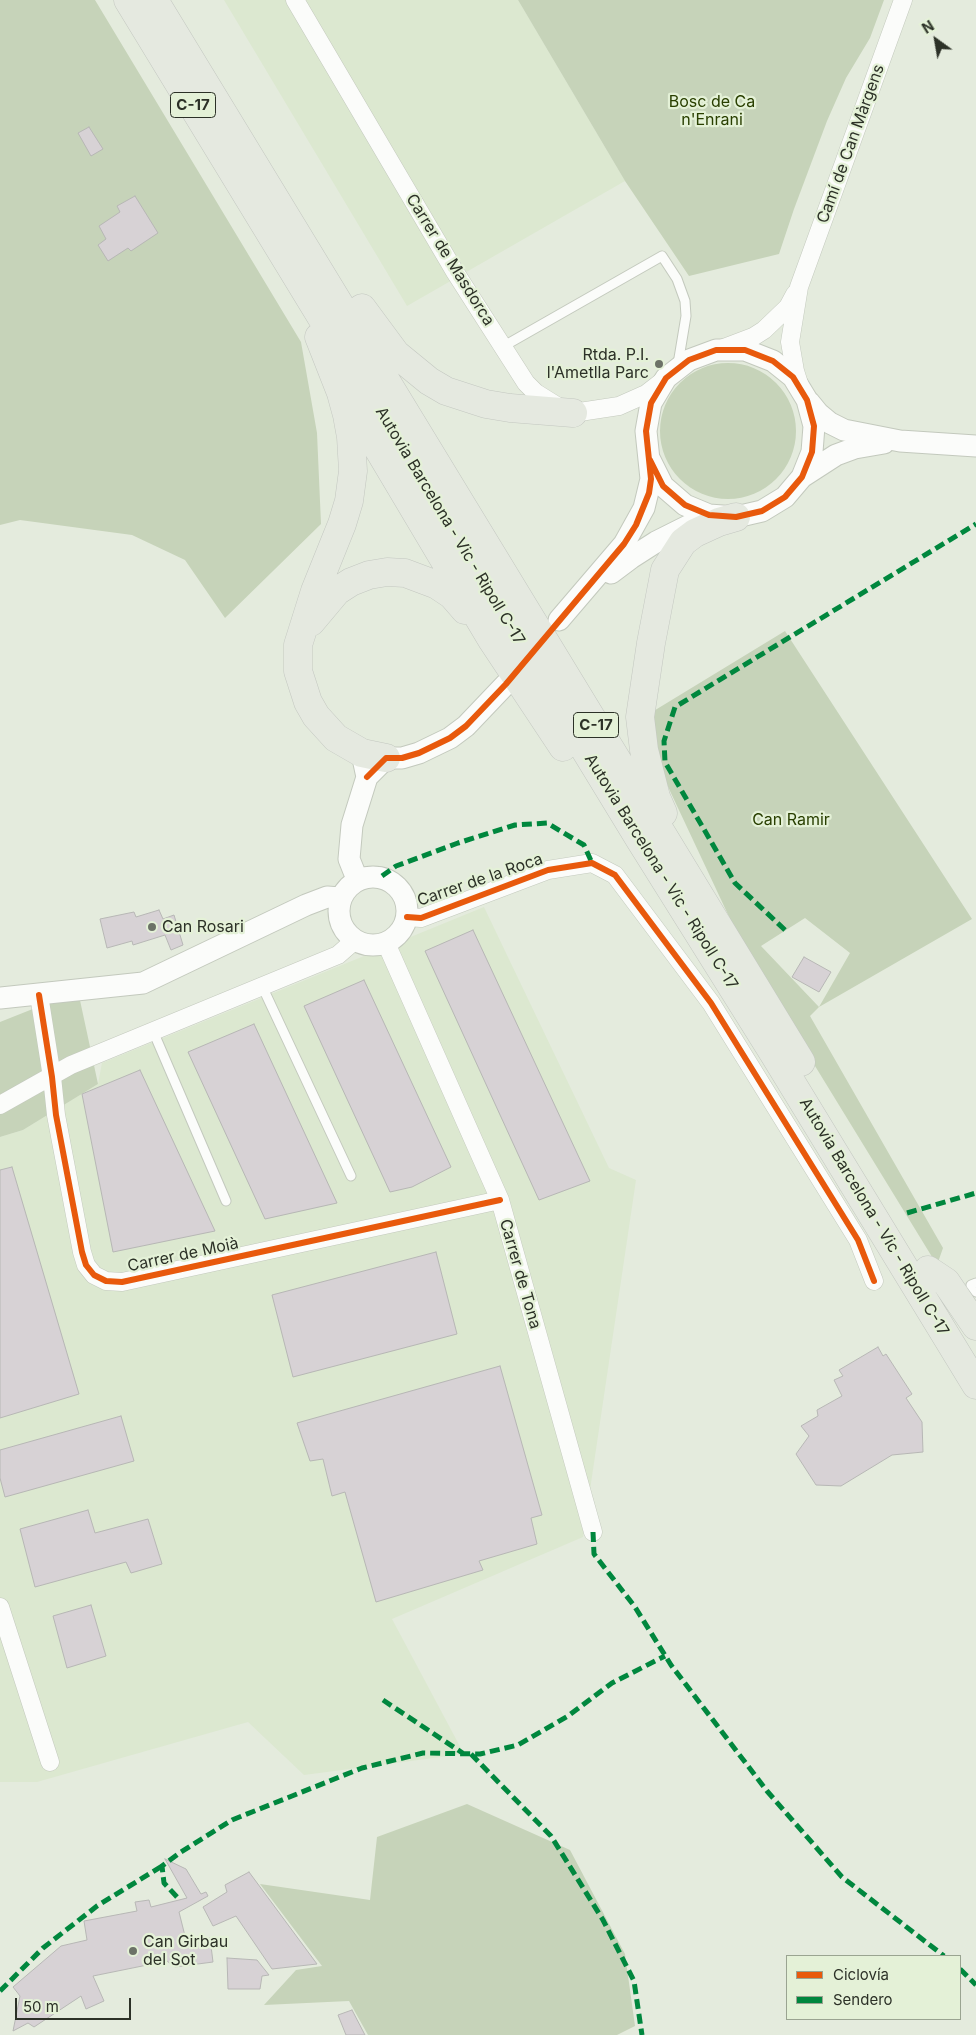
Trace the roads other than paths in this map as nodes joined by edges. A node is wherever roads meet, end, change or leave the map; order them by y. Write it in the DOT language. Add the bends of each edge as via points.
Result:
graph roads {
  1 [pos="128,0"];
  2 [pos="154,0"];
  3 [pos="295,0"];
  4 [pos="903,0"];
  5 [pos="216,100"];
  6 [pos="257,210"];
  7 [pos="799,287"];
  8 [pos="504,346"];
  9 [pos="716,350"];
  10 [pos="672,374"];
  11 [pos="341,392"];
  12 [pos="804,395"];
  13 [pos="572,413"];
  14 [pos="900,441"];
  15 [pos="976,446"];
  16 [pos="650,460"];
  17 [pos="802,477"];
  18 [pos="727,517"];
  19 [pos="492,640"];
  20 [pos="298,645"];
  21 [pos="506,684"];
  22 [pos="372,763"];
  23 [pos="357,879"];
  24 [pos="699,892"];
  25 [pos="340,898"];
  26 [pos="407,917"];
  27 [pos="354,941"];
  28 [pos="386,943"];
  29 [pos="710,952"];
  30 [pos="262,986"];
  31 [pos="39,996"];
  32 [pos="0,998"];
  33 [pos="153,1031"];
  34 [pos="52,1077"];
  35 [pos="0,1105"];
  36 [pos="351,1176"];
  37 [pos="500,1200"];
  38 [pos="226,1202"];
  39 [pos="928,1270"];
  40 [pos="874,1281"];
  41 [pos="976,1283"];
  42 [pos="976,1292"];
  43 [pos="976,1326"];
  44 [pos="976,1349"];
  45 [pos="976,1384"];
  46 [pos="593,1532"];
  47 [pos="0,1607"];
  48 [pos="50,1762"];
  1 -- 6 [label="highway, Autovia Barcelona - Vic - Ripoll C-17 / C-17"];
  2 -- 5 [label="highway, Autovia Barcelona - Vic - Ripoll C-17 / C-17"];
  3 -- 8 [label="street, Carrer de Masdorca" via="456,272"];
  4 -- 7 [label="street, Camí de Can Màrgens"];
  5 -- 13 [label="highway" via="384,340 414,370 463,398 510,408"];
  5 -- 24 [label="highway, Autovia Barcelona - Vic - Ripoll C-17 / C-17"];
  6 -- 11 [label="highway" via="318,336"];
  6 -- 29 [label="highway, Autovia Barcelona - Vic - Ripoll C-17 / C-17"];
  7 -- 9 [label="street, Camí de Can Màrgens" via="788,307 764,330"];
  7 -- 12 [label="street, Camí de Can Màrgens" via="790,342 795,371"];
  8 -- 10 [label="lane" via="662,256 685,301 686,316"];
  8 -- 13 [label="street, Carrer de Masdorca" via="526,383 536,393"];
  9 -- 10 [label="street" via="689,360"];
  9 -- 12 [label="street" via="745,350 773,361 793,377"];
  10 -- 13 [label="street" via="646,394 619,406"];
  10 -- 16 [label="street" via="651,403 646,432"];
  11 -- 19 [label="highway"];
  11 -- 20 [label="highway" via="353,454 349,501"];
  12 -- 14 [label="street" via="818,413 844,430"];
  12 -- 17 [label="street" via="814,426 812,452"];
  14 -- 15 [label="street"];
  14 -- 17 [label="street" via="855,448 836,455"];
  16 -- 18 [label="street" via="663,486 685,505 709,515"];
  16 -- 18 [label="street" via="649,493 636,525 624,544 564,614 631,558 679,530"];
  17 -- 18 [label="street" via="785,497 770,507"];
  18 -- 24 [label="highway" via="683,542 665,570 640,717 644,750 656,797"];
  19 -- 20 [label="highway" via="452,596 437,585 405,573 387,572 351,582 337,591 314,617"];
  19 -- 29 [label="highway" via="654,882"];
  20 -- 22 [label="highway" via="298,671 316,716 336,738"];
  21 -- 22 [label="street" via="450,738 419,753"];
  22 -- 23 [label="street" via="352,825 349,859"];
  23 -- 25 [label="street"];
  23 -- 26 [label="street" via="382,876 397,885 406,901"];
  24 -- 39 [label="highway, Autovia Barcelona - Vic - Ripoll C-17 / C-17"];
  25 -- 27 [label="street" via="337,910 342,929"];
  25 -- 31 [label="street" via="326,897 306,905 143,983"];
  26 -- 28 [label="street" via="402,930"];
  26 -- 40 [label="street, Carrer de la Roca" via="421,918 548,870 592,863 615,875 711,1003 858,1240"];
  27 -- 28 [label="street" via="369,946"];
  27 -- 30 [label="street" via="338,955"];
  28 -- 37 [label="street, Carrer de Tona"];
  29 -- 45 [label="highway, Autovia Barcelona - Vic - Ripoll C-17 / C-17"];
  30 -- 33 [label="street"];
  30 -- 36 [label="lane"];
  31 -- 32 [label="street"];
  31 -- 34 [label="street, Carrer de Moià"];
  33 -- 34 [label="street" via="71,1065"];
  33 -- 38 [label="lane"];
  34 -- 35 [label="street"];
  34 -- 37 [label="street, Carrer de Moià" via="82,1252 94,1275 106,1281 122,1282"];
  37 -- 46 [label="street, Carrer de Tona"];
  39 -- 43 [label="highway" via="946,1282"];
  39 -- 44 [label="highway, Autovia Barcelona - Vic - Ripoll C-17 / C-17"];
  41 -- 42 [label="lane" via="972,1285"];
  47 -- 48 [label="street"];
}
